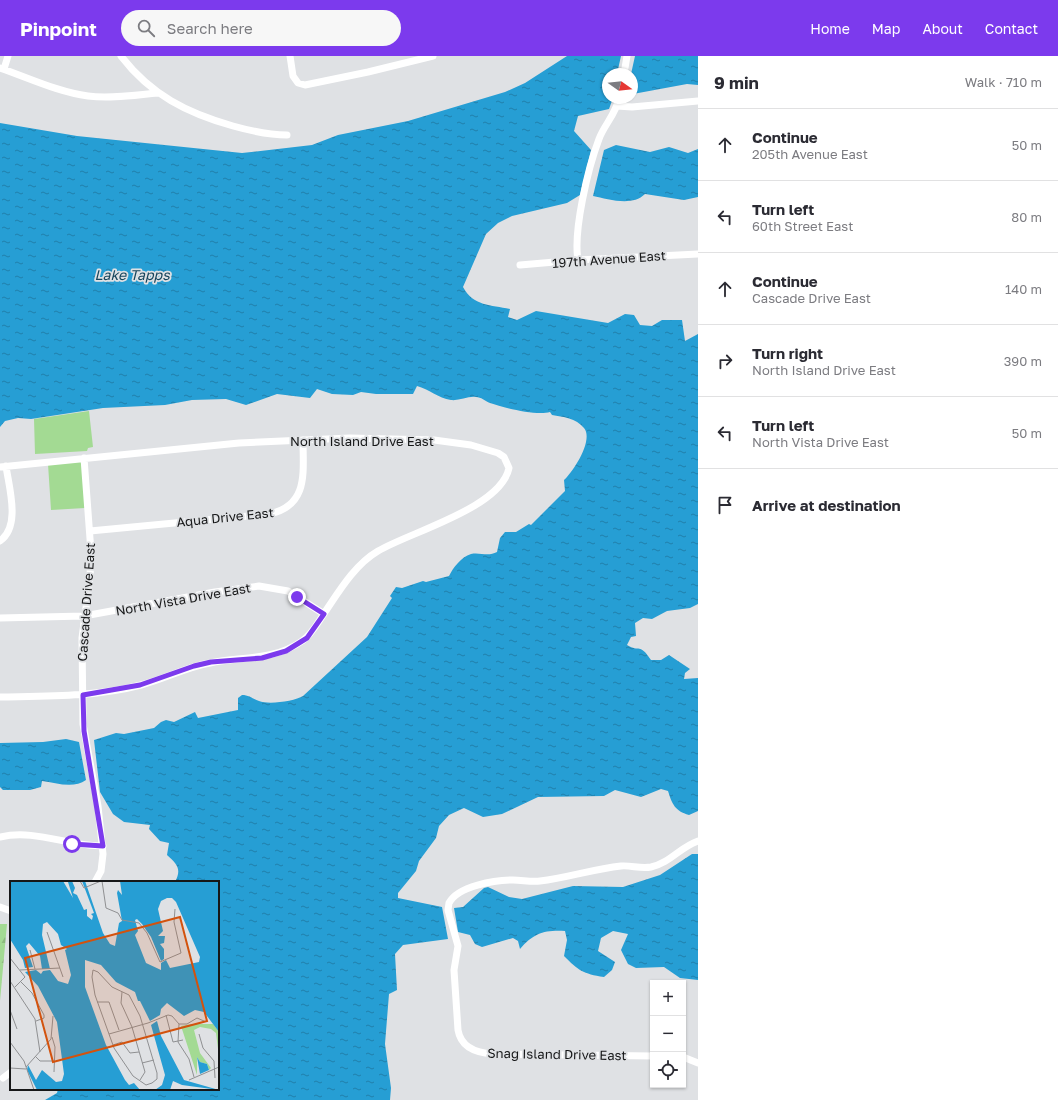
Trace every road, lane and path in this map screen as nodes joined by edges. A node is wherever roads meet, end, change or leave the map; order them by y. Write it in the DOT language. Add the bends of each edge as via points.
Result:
graph roads {
  1 [pos="8,56"];
  2 [pos="121,56"];
  3 [pos="290,56"];
  4 [pos="433,56"];
  5 [pos="627,56"];
  6 [pos="2,68"];
  7 [pos="625,68"];
  8 [pos="158,93"];
  9 [pos="698,101"];
  10 [pos="617,106"];
  11 [pos="287,135"];
  12 [pos="698,254"];
  13 [pos="578,260"];
  14 [pos="520,265"];
  15 [pos="303,440"];
  16 [pos="84,458"];
  17 [pos="3,466"];
  18 [pos="90,531"];
  19 [pos="0,541"];
  20 [pos="324,614"];
  21 [pos="84,616"];
  22 [pos="0,618"];
  23 [pos="83,695"];
  24 [pos="0,697"];
  25 [pos="0,837"];
  26 [pos="698,841"];
  27 [pos="103,846"];
  28 [pos="96,881"];
  29 [pos="0,907"];
  30 [pos="10,911"];
  31 [pos="650,1056"];
  32 [pos="686,1058"];
  33 [pos="698,1062"];
  34 [pos="10,1073"];
  35 [pos="3,1078"];
  1 -- 6 [label="street"];
  2 -- 8 [label="street"];
  3 -- 4 [label="street" via="293,76 298,83 310,84"];
  5 -- 7 [label="street"];
  6 -- 8 [label="street" via="87,96 114,97"];
  8 -- 11 [label="street" via="186,110 209,119 267,134"];
  9 -- 10 [label="street"];
  10 -- 13 [label="street" via="599,139 591,167 576,238"];
  12 -- 13 [label="street, 197th Avenue East"];
  13 -- 14 [label="street, 197th Avenue East"];
  15 -- 16 [label="street, North Island Drive East" via="239,443"];
  15 -- 18 [label="street, Aqua Drive East" via="301,490 293,502 283,510 269,514"];
  15 -- 20 [label="street, North Island Drive East" via="392,438 459,444 498,453 504,457 509,468 504,482 489,497 370,556"];
  16 -- 17 [label="street, North Island Drive East"];
  16 -- 18 [label="street, Cascade Drive East"];
  17 -- 19 [label="street" via="13,519 10,530"];
  18 -- 21 [label="street, Cascade Drive East" via="91,569"];
  20 -- 21 [label="street, North Vista Drive East" via="288,592 259,586"];
  20 -- 23 [label="street, North Island Drive East" via="307,638 286,651 262,658 206,664 140,685"];
  21 -- 22 [label="street, North Vista Drive East"];
  21 -- 23 [label="street, Cascade Drive East"];
  23 -- 24 [label="street, North Island Drive East"];
  23 -- 27 [label="street, Cascade Drive East" via="84,731"];
  25 -- 27 [label="street" via="29,834 81,845"];
  26 -- 31 [label="street, Snag Island Drive East" via="670,859 653,866 622,866 540,881 506,880 488,883 461,892 449,903 448,910 458,946 454,970 458,1030 461,1039 469,1047 480,1053 494,1054"];
  27 -- 28 [label="street, Cascade Drive East" via="101,871"];
  29 -- 30 [label="street"];
  32 -- 33 [label="street"];
  34 -- 35 [label="street"];
}
